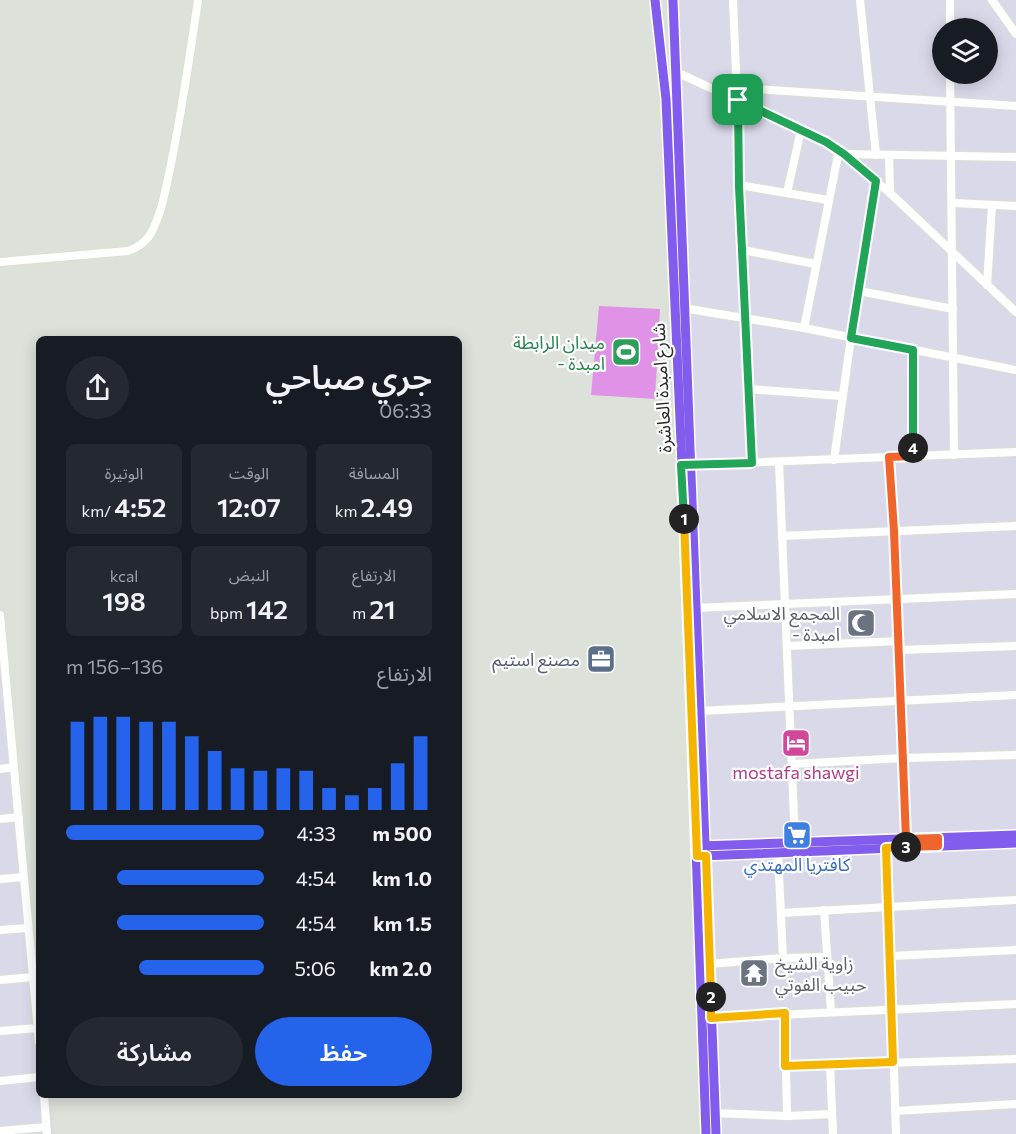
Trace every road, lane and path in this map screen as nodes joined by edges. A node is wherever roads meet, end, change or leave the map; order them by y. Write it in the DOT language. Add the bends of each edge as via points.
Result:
graph roads {
  1 [pos="198,0"];
  2 [pos="655,0"];
  3 [pos="673,0"];
  4 [pos="733,0"];
  5 [pos="860,0"];
  6 [pos="950,0"];
  7 [pos="992,0"];
  8 [pos="950,18"];
  9 [pos="1016,34"];
  10 [pos="674,70"];
  11 [pos="950,84"];
  12 [pos="738,88"];
  13 [pos="870,96"];
  14 [pos="738,100"];
  15 [pos="950,102"];
  16 [pos="1016,106"];
  17 [pos="801,130"];
  18 [pos="842,152"];
  19 [pos="876,155"];
  20 [pos="889,155"];
  21 [pos="952,155"];
  22 [pos="1016,157"];
  23 [pos="876,181"];
  24 [pos="739,186"];
  25 [pos="787,193"];
  26 [pos="890,193"];
  27 [pos="828,200"];
  28 [pos="953,203"];
  29 [pos="993,205"];
  30 [pos="1016,206"];
  31 [pos="743,250"];
  32 [pos="953,254"];
  33 [pos="0,262"];
  34 [pos="815,264"];
  35 [pos="987,285"];
  36 [pos="859,291"];
  37 [pos="683,308"];
  38 [pos="953,309"];
  39 [pos="1016,312"];
  40 [pos="746,318"];
  41 [pos="804,328"];
  42 [pos="851,338"];
  43 [pos="913,350"];
  44 [pos="953,358"];
  45 [pos="1016,370"];
  46 [pos="748,389"];
  47 [pos="842,396"];
  48 [pos="1016,452"];
  49 [pos="954,455"];
  50 [pos="913,456"];
  51 [pos="889,457"];
  52 [pos="834,460"];
  53 [pos="779,462"];
  54 [pos="752,463"];
  55 [pos="686,465"];
  56 [pos="1016,526"];
  57 [pos="894,531"];
  58 [pos="782,536"];
  59 [pos="1016,594"];
  60 [pos="897,599"];
  61 [pos="784,604"];
  62 [pos="696,608"];
  63 [pos="0,615"];
  64 [pos="2,646"];
  65 [pos="787,646"];
  66 [pos="899,646"];
  67 [pos="1016,646"];
  68 [pos="4,686"];
  69 [pos="1016,695"];
  70 [pos="902,701"];
  71 [pos="789,706"];
  72 [pos="700,711"];
  73 [pos="10,723"];
  74 [pos="0,724"];
  75 [pos="1016,755"];
  76 [pos="904,758"];
  77 [pos="792,764"];
  78 [pos="14,767"];
  79 [pos="0,769"];
  80 [pos="20,817"];
  81 [pos="0,819"];
  82 [pos="1016,835"];
  83 [pos="906,839"];
  84 [pos="795,842"];
  85 [pos="938,842"];
  86 [pos="1016,843"];
  87 [pos="886,848"];
  88 [pos="701,851"];
  89 [pos="778,853"];
  90 [pos="24,877"];
  91 [pos="0,879"];
  92 [pos="1016,900"];
  93 [pos="889,907"];
  94 [pos="824,910"];
  95 [pos="781,913"];
  96 [pos="28,928"];
  97 [pos="0,930"];
  98 [pos="1016,950"];
  99 [pos="891,956"];
  100 [pos="827,957"];
  101 [pos="783,958"];
  102 [pos="709,964"];
  103 [pos="33,977"];
  104 [pos="0,980"];
  105 [pos="1016,1004"];
  106 [pos="36,1008"];
  107 [pos="892,1008"];
  108 [pos="831,1011"];
  109 [pos="785,1013"];
  110 [pos="711,1018"];
  111 [pos="36,1028"];
  112 [pos="0,1031"];
  113 [pos="1016,1059"];
  114 [pos="893,1062"];
  115 [pos="830,1065"];
  116 [pos="785,1066"];
  117 [pos="36,1077"];
  118 [pos="0,1080"];
  119 [pos="44,1098"];
  120 [pos="1016,1104"];
  121 [pos="895,1110"];
  122 [pos="716,1113"];
  123 [pos="832,1114"];
  124 [pos="787,1116"];
  125 [pos="46,1130"];
  126 [pos="0,1131"];
  127 [pos="706,1134"];
  128 [pos="716,1134"];
  129 [pos="833,1134"];
  130 [pos="896,1134"];
  1 -- 33 [label="street" via="165,194 146,240 128,251"];
  2 -- 55 [label="main road, شارع امبدة العاشرة" via="666,99"];
  3 -- 10 [label="main road, شارع امبدة العاشرة"];
  4 -- 12 [label="street"];
  5 -- 13 [label="street"];
  6 -- 8 [label="street"];
  7 -- 9 [label="street"];
  10 -- 14 [label="street"];
  10 -- 37 [label="main road, شارع امبدة العاشرة"];
  11 -- 15 [label="street"];
  12 -- 13 [label="street"];
  12 -- 14 [label="street"];
  13 -- 15 [label="street"];
  13 -- 19 [label="street"];
  14 -- 17 [label="street"];
  14 -- 24 [label="street"];
  15 -- 16 [label="street"];
  15 -- 21 [label="street"];
  17 -- 18 [label="street"];
  17 -- 25 [label="street"];
  18 -- 19 [label="street"];
  18 -- 23 [label="street"];
  18 -- 27 [label="street"];
  19 -- 20 [label="street"];
  20 -- 21 [label="street"];
  20 -- 26 [label="street"];
  21 -- 22 [label="street"];
  21 -- 28 [label="street"];
  23 -- 26 [label="street"];
  23 -- 36 [label="street"];
  24 -- 25 [label="street"];
  24 -- 31 [label="street"];
  25 -- 27 [label="street"];
  26 -- 32 [label="street"];
  27 -- 34 [label="street"];
  28 -- 29 [label="street"];
  28 -- 32 [label="street"];
  29 -- 30 [label="street"];
  29 -- 35 [label="street"];
  31 -- 34 [label="street"];
  31 -- 40 [label="street"];
  32 -- 35 [label="street"];
  32 -- 38 [label="street"];
  34 -- 41 [label="street"];
  35 -- 39 [label="street"];
  36 -- 38 [label="street"];
  36 -- 42 [label="street"];
  37 -- 40 [label="street"];
  37 -- 55 [label="main road, شارع امبدة العاشرة"];
  38 -- 44 [label="street"];
  40 -- 41 [label="street"];
  40 -- 46 [label="street"];
  41 -- 42 [label="street"];
  42 -- 43 [label="street"];
  42 -- 47 [label="street"];
  43 -- 44 [label="street"];
  43 -- 50 [label="street"];
  44 -- 45 [label="street"];
  44 -- 49 [label="street"];
  46 -- 47 [label="street"];
  46 -- 54 [label="street"];
  47 -- 52 [label="street"];
  48 -- 49 [label="street"];
  49 -- 50 [label="street"];
  50 -- 51 [label="street"];
  51 -- 52 [label="street"];
  51 -- 57 [label="street"];
  52 -- 53 [label="street"];
  53 -- 54 [label="street"];
  53 -- 58 [label="street"];
  54 -- 55 [label="street"];
  55 -- 62 [label="main road, شارع امبدة العاشرة"];
  55 -- 88 [label="main road, شارع امبدة العاشرة"];
  56 -- 57 [label="street"];
  57 -- 58 [label="street"];
  57 -- 60 [label="street"];
  58 -- 61 [label="street"];
  59 -- 60 [label="street"];
  60 -- 61 [label="street"];
  60 -- 66 [label="street"];
  61 -- 62 [label="street"];
  61 -- 65 [label="street"];
  62 -- 72 [label="main road, شارع امبدة العاشرة"];
  63 -- 64 [label="street"];
  64 -- 68 [label="street"];
  65 -- 66 [label="street"];
  65 -- 71 [label="street"];
  66 -- 67 [label="street"];
  66 -- 70 [label="street"];
  68 -- 73 [label="street"];
  69 -- 70 [label="street"];
  70 -- 71 [label="street"];
  70 -- 76 [label="street"];
  71 -- 72 [label="street"];
  71 -- 77 [label="street"];
  72 -- 88 [label="main road, شارع امبدة العاشرة"];
  73 -- 74 [label="street"];
  73 -- 78 [label="street"];
  75 -- 76 [label="street"];
  76 -- 77 [label="street"];
  76 -- 83 [label="street"];
  77 -- 84 [label="street"];
  78 -- 79 [label="street"];
  78 -- 80 [label="street"];
  80 -- 81 [label="street"];
  80 -- 90 [label="street"];
  82 -- 85 [label="main road"];
  83 -- 84 [label="main road"];
  83 -- 85 [label="main road"];
  84 -- 88 [label="main road"];
  85 -- 86 [label="main road"];
  85 -- 87 [label="main road"];
  87 -- 89 [label="main road"];
  87 -- 93 [label="street"];
  88 -- 89 [label="main road"];
  88 -- 102 [label="main road, شارع امبدة العاشرة"];
  88 -- 127 [label="main road, شارع امبدة العاشرة" via="696,882"];
  89 -- 95 [label="street"];
  90 -- 91 [label="street"];
  90 -- 96 [label="street"];
  92 -- 93 [label="street"];
  93 -- 94 [label="street"];
  93 -- 99 [label="street"];
  94 -- 95 [label="street"];
  94 -- 100 [label="street"];
  95 -- 101 [label="street"];
  96 -- 97 [label="street"];
  96 -- 103 [label="street"];
  98 -- 99 [label="street"];
  99 -- 107 [label="street"];
  100 -- 101 [label="street"];
  100 -- 108 [label="street"];
  101 -- 102 [label="street"];
  102 -- 110 [label="main road, شارع امبدة العاشرة"];
  103 -- 104 [label="street"];
  103 -- 106 [label="street"];
  105 -- 107 [label="street"];
  107 -- 108 [label="street"];
  107 -- 114 [label="street"];
  108 -- 109 [label="street"];
  109 -- 110 [label="street"];
  109 -- 116 [label="street"];
  110 -- 122 [label="main road, شارع امبدة العاشرة"];
  111 -- 112 [label="street"];
  113 -- 114 [label="street"];
  114 -- 115 [label="street"];
  114 -- 121 [label="street"];
  115 -- 116 [label="street"];
  115 -- 123 [label="street"];
  116 -- 124 [label="street"];
  117 -- 118 [label="street"];
  119 -- 125 [label="street"];
  120 -- 121 [label="street"];
  121 -- 130 [label="street"];
  122 -- 124 [label="street"];
  122 -- 128 [label="main road, شارع امبدة العاشرة"];
  123 -- 124 [label="street"];
  123 -- 129 [label="street"];
  125 -- 126 [label="street"];
}
